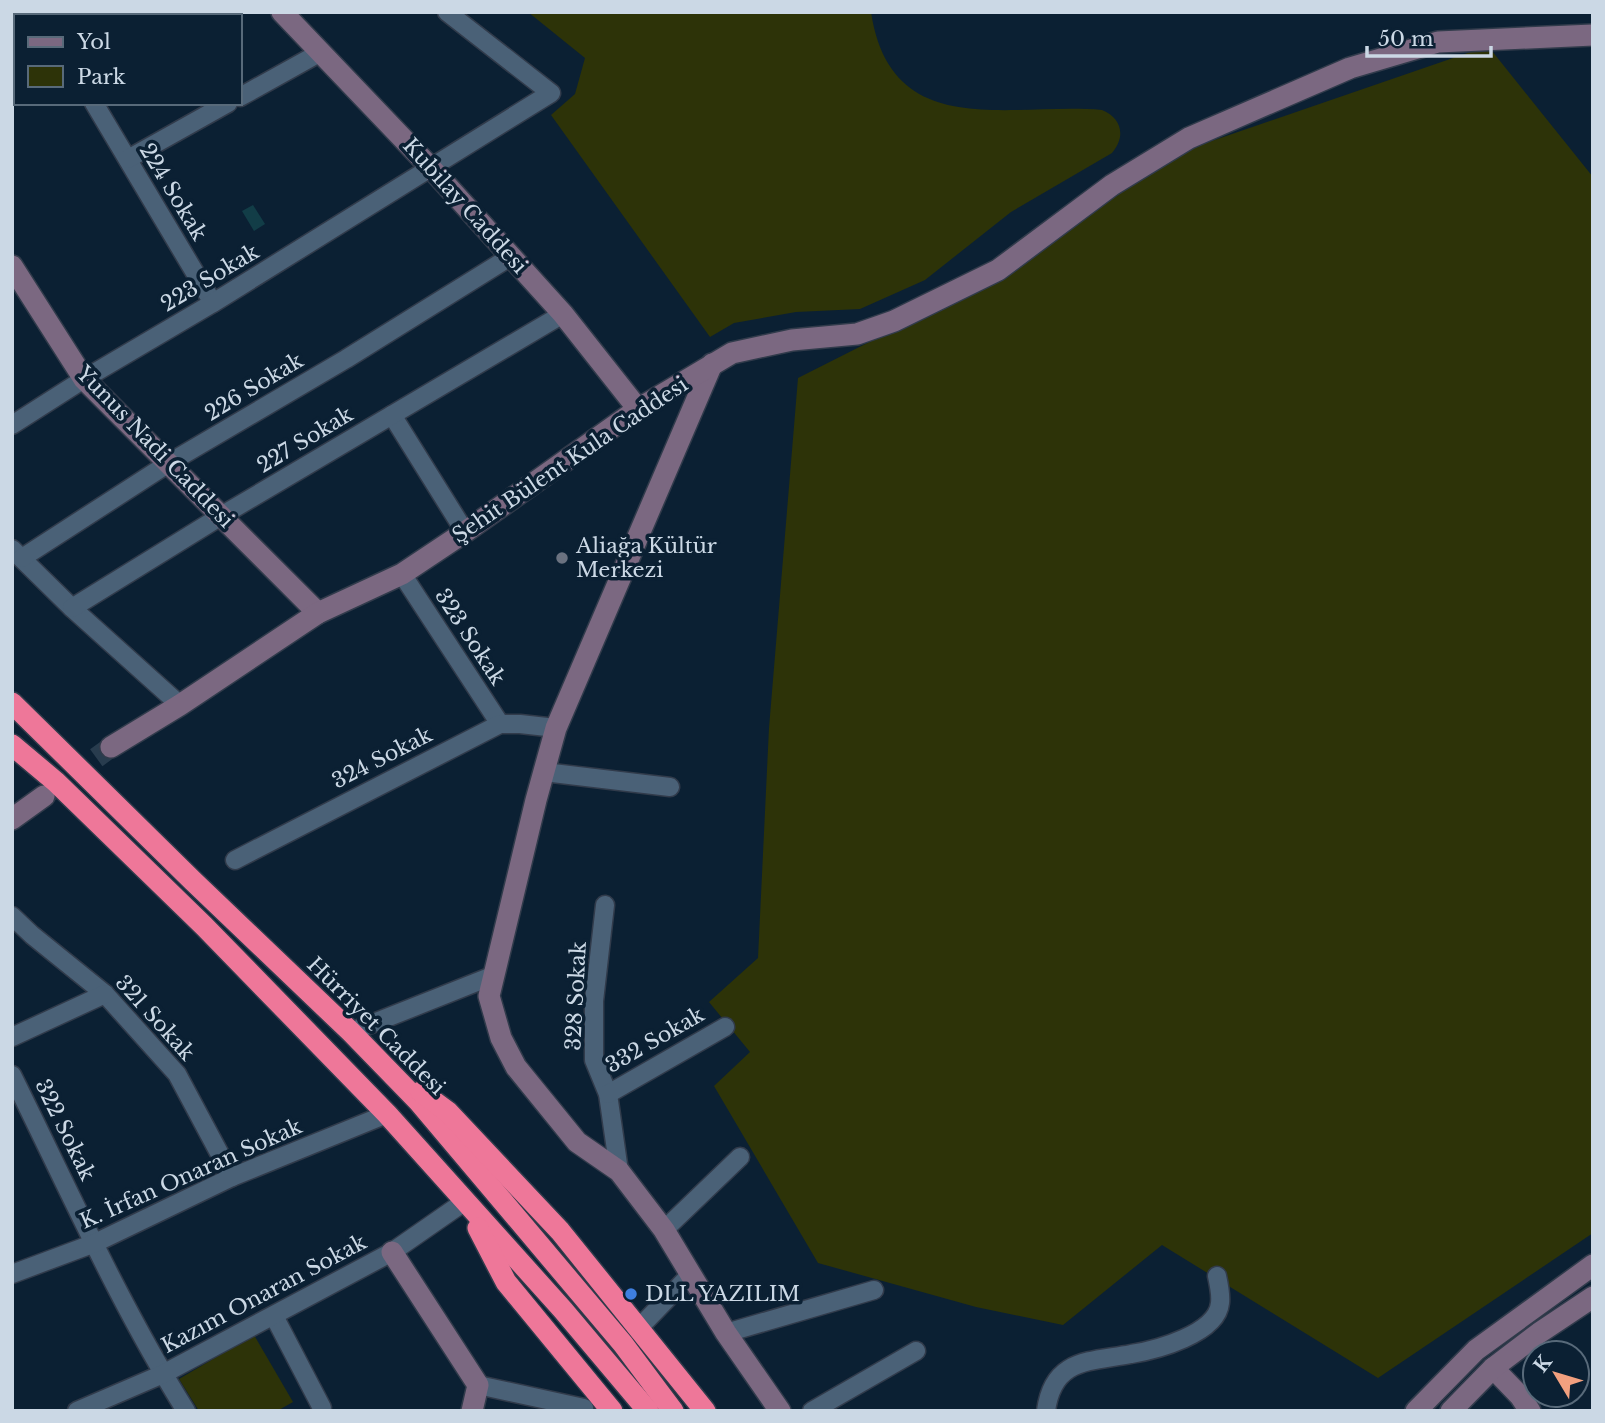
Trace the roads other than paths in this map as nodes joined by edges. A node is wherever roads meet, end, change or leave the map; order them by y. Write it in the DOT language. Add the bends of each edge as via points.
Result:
graph roads {
  1 [pos="282,12"];
  2 [pos="447,12"];
  3 [pos="1593,35"];
  4 [pos="321,52"];
  5 [pos="242,96"];
  6 [pos="95,105"];
  7 [pos="224,105"];
  8 [pos="128,159"];
  9 [pos="431,168"];
  10 [pos="510,257"];
  11 [pos="12,266"];
  12 [pos="213,303"];
  13 [pos="563,314"];
  14 [pos="712,365"];
  15 [pos="83,379"];
  16 [pos="638,409"];
  17 [pos="392,415"];
  18 [pos="12,425"];
  19 [pos="169,463"];
  20 [pos="221,516"];
  21 [pos="465,532"];
  22 [pos="17,553"];
  23 [pos="402,574"];
  24 [pos="72,608"];
  25 [pos="317,613"];
  26 [pos="12,703"];
  27 [pos="180,705"];
  28 [pos="500,724"];
  29 [pos="556,728"];
  30 [pos="12,745"];
  31 [pos="111,747"];
  32 [pos="544,772"];
  33 [pos="670,787"];
  34 [pos="44,796"];
  35 [pos="12,819"];
  36 [pos="235,860"];
  37 [pos="605,905"];
  38 [pos="12,916"];
  39 [pos="492,976"];
  40 [pos="105,994"];
  41 [pos="725,1027"];
  42 [pos="351,1032"];
  43 [pos="12,1037"];
  44 [pos="376,1058"];
  45 [pos="12,1075"];
  46 [pos="608,1094"];
  47 [pos="387,1114"];
  48 [pos="740,1157"];
  49 [pos="619,1171"];
  50 [pos="232,1177"];
  51 [pos="464,1202"];
  52 [pos="664,1230"];
  53 [pos="95,1243"];
  54 [pos="392,1252"];
  55 [pos="1593,1265"];
  56 [pos="12,1274"];
  57 [pos="691,1274"];
  58 [pos="1217,1276"];
  59 [pos="874,1290"];
  60 [pos="1593,1297"];
  61 [pos="274,1316"];
  62 [pos="638,1329"];
  63 [pos="726,1333"];
  64 [pos="916,1352"];
  65 [pos="1493,1368"];
  66 [pos="163,1374"];
  67 [pos="478,1385"];
  68 [pos="1047,1405"];
  69 [pos="584,1408"];
  70 [pos="323,1410"];
  71 [pos="77,1411"];
  72 [pos="186,1411"];
  73 [pos="472,1411"];
  74 [pos="612,1411"];
  75 [pos="648,1411"];
  76 [pos="673,1411"];
  77 [pos="705,1411"];
  78 [pos="780,1411"];
  79 [pos="812,1411"];
  80 [pos="1031,1411"];
  81 [pos="1416,1411"];
  82 [pos="1451,1411"];
  83 [pos="1530,1411"];
  1 -- 4 [label="street, Kubilay Caddesi"];
  2 -- 9 [label="street, 223 Sokak" via="551,93"];
  3 -- 14 [label="street, Şehit Bülent Kula Caddesi" via="1438,42 1350,68 1189,138 1112,185 998,270 894,321 857,334 792,340 732,353"];
  4 -- 5 [label="street"];
  4 -- 9 [label="street, Kubilay Caddesi"];
  6 -- 8 [label="street, 224 Sokak"];
  7 -- 8 [label="street"];
  8 -- 12 [label="street, 224 Sokak"];
  9 -- 10 [label="street, Kubilay Caddesi"];
  9 -- 12 [label="street, 223 Sokak"];
  10 -- 13 [label="street, Kubilay Caddesi"];
  10 -- 19 [label="street, 226 Sokak"];
  11 -- 15 [label="street, Yunus Nadi Caddesi"];
  12 -- 15 [label="street, 223 Sokak"];
  13 -- 16 [label="street, Kubilay Caddesi"];
  13 -- 17 [label="street, 227 Sokak"];
  14 -- 16 [label="street, Şehit Bülent Kula Caddesi"];
  14 -- 29 [label="street"];
  15 -- 18 [label="street, 223 Sokak"];
  15 -- 19 [label="street, Yunus Nadi Caddesi"];
  16 -- 21 [label="street, Şehit Bülent Kula Caddesi"];
  17 -- 20 [label="street, 227 Sokak"];
  17 -- 21 [label="street"];
  19 -- 20 [label="street, Yunus Nadi Caddesi"];
  19 -- 22 [label="street, 226 Sokak"];
  20 -- 24 [label="street, 227 Sokak"];
  20 -- 25 [label="street, Yunus Nadi Caddesi"];
  21 -- 23 [label="street, Şehit Bülent Kula Caddesi"];
  22 -- 24 [label="street"];
  23 -- 25 [label="street, Şehit Bülent Kula Caddesi"];
  23 -- 28 [label="street, 323 Sokak"];
  24 -- 27 [label="street"];
  25 -- 27 [label="street, Şehit Bülent Kula Caddesi"];
  26 -- 42 [label="highway, Hürriyet Caddesi"];
  27 -- 31 [label="street, Şehit Bülent Kula Caddesi"];
  28 -- 29 [label="street, 324 Sokak"];
  28 -- 36 [label="street, 324 Sokak"];
  29 -- 32 [label="street"];
  30 -- 47 [label="highway" via="204,926"];
  32 -- 33 [label="street"];
  32 -- 39 [label="street"];
  34 -- 35 [label="street"];
  37 -- 46 [label="street, 328 Sokak" via="594,1001 594,1060"];
  38 -- 40 [label="street, 321 Sokak"];
  39 -- 42 [label="street"];
  39 -- 49 [label="street" via="489,996 501,1038 516,1067 577,1142"];
  40 -- 43 [label="street"];
  40 -- 50 [label="street, 321 Sokak" via="177,1074"];
  41 -- 46 [label="street, 332 Sokak"];
  42 -- 44 [label="highway, Hürriyet Caddesi"];
  44 -- 62 [label="highway" via="448,1112 560,1231"];
  44 -- 76 [label="highway, Hürriyet Caddesi" via="419,1102 605,1323"];
  45 -- 53 [label="street, 322 Sokak"];
  46 -- 49 [label="street, 328 Sokak"];
  47 -- 50 [label="street, K. İrfan Onaran Sokak"];
  47 -- 51 [label="highway"];
  48 -- 52 [label="street"];
  49 -- 52 [label="street"];
  50 -- 53 [label="street, K. İrfan Onaran Sokak"];
  51 -- 54 [label="street, Kazım Onaran Sokak"];
  51 -- 74 [label="highway" via="506,1282"];
  51 -- 75 [label="highway"];
  52 -- 57 [label="street"];
  53 -- 56 [label="street, K. İrfan Onaran Sokak"];
  53 -- 66 [label="street, 322 Sokak"];
  54 -- 61 [label="street, Kazım Onaran Sokak"];
  54 -- 67 [label="street"];
  55 -- 81 [label="street" via="1476,1350"];
  57 -- 62 [label="street"];
  57 -- 63 [label="street"];
  58 -- 68 [label="street" via="1220,1306 1209,1326 1155,1348 1083,1361 1053,1382"];
  59 -- 63 [label="street"];
  60 -- 65 [label="street"];
  61 -- 66 [label="street, Kazım Onaran Sokak"];
  61 -- 70 [label="street"];
  62 -- 77 [label="highway"];
  63 -- 78 [label="street"];
  64 -- 79 [label="street"];
  65 -- 82 [label="street"];
  65 -- 83 [label="street"];
  66 -- 71 [label="street, Kazım Onaran Sokak"];
  66 -- 72 [label="street, 322 Sokak"];
  67 -- 69 [label="street"];
  67 -- 73 [label="street"];
  68 -- 80 [label="street"];
}
